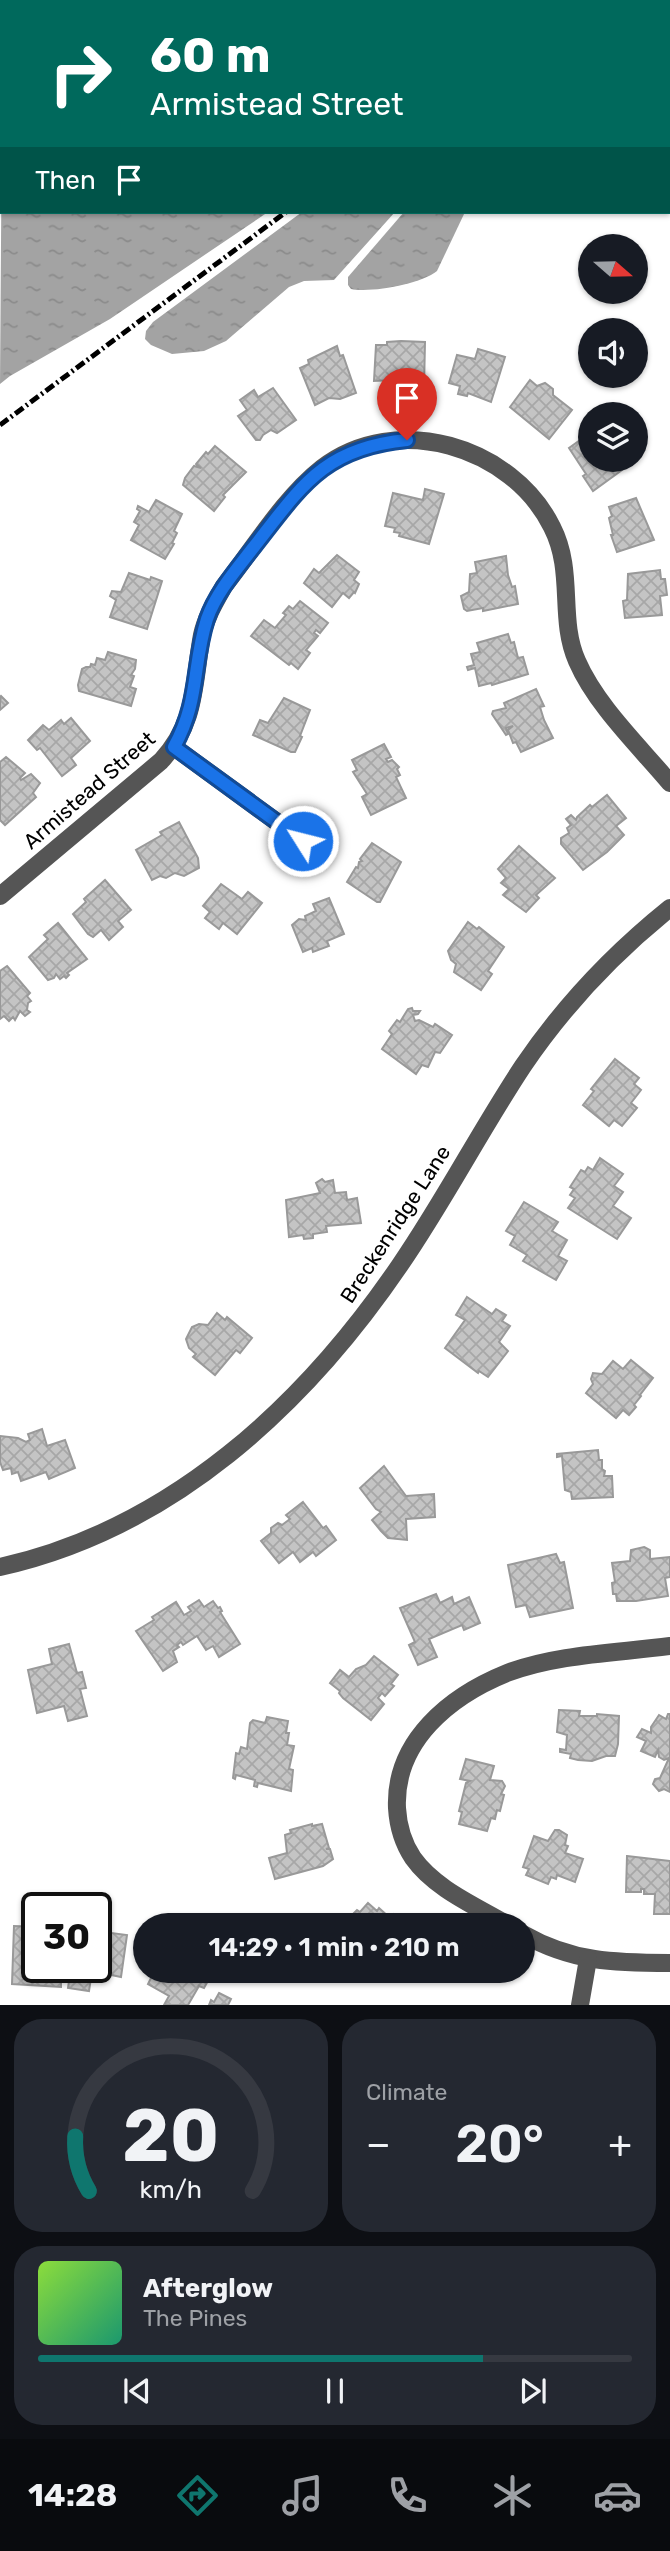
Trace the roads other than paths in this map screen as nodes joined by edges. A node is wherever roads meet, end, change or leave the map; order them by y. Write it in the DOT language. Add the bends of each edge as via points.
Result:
graph roads {
  1 [pos="174,747"];
  2 [pos="670,783"];
  3 [pos="303,841"];
  4 [pos="0,896"];
  5 [pos="670,908"];
  6 [pos="0,1567"];
  7 [pos="670,1646"];
  8 [pos="488,1913"];
  9 [pos="535,1940"];
  10 [pos="588,1959"];
  11 [pos="670,1963"];
  12 [pos="580,2005"];
  1 -- 2 [label="street, Armistead Street" via="193,702 202,635 211,610 224,586 296,493 324,467 355,451 389,442 427,441 463,449 496,466 541,508 560,545 576,660 598,697"];
  1 -- 3 [label="street"];
  1 -- 4 [label="street, Armistead Street"];
  5 -- 6 [label="street, Breckenridge Lane" via="621,951 552,1028 499,1103 402,1263 331,1357 294,1396 222,1461 165,1500 71,1547"];
  7 -- 8 [label="street" via="540,1664 509,1673 479,1686 420,1732 400,1771 396,1795 402,1838 413,1857 442,1886"];
  9 -- 10 [label="street"];
  10 -- 11 [label="street"];
  10 -- 12 [label="street"];
}
